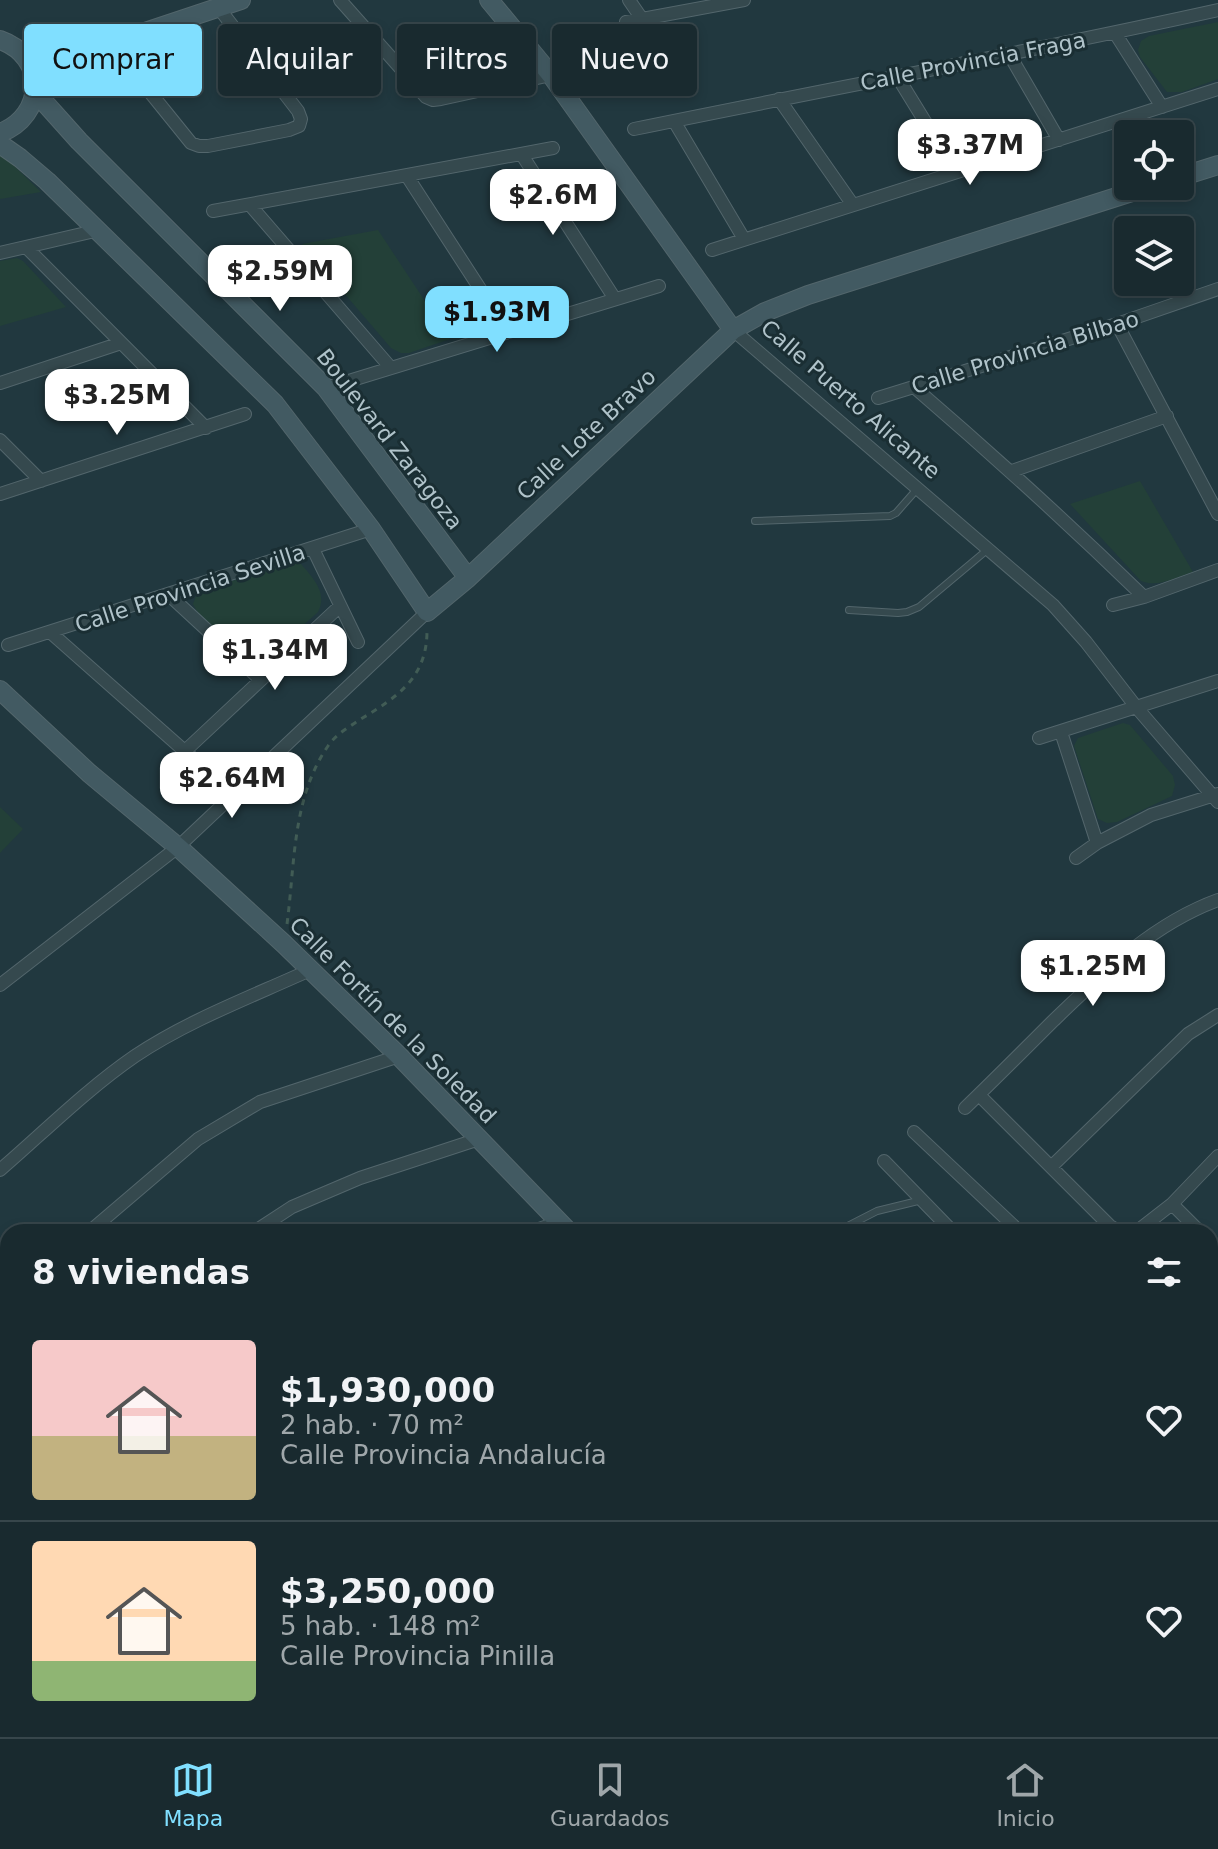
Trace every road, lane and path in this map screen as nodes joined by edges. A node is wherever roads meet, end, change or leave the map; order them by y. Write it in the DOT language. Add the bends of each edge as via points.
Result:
graph roads {
  1 [pos="241,0"];
  2 [pos="340,0"];
  3 [pos="489,0"];
  4 [pos="629,0"];
  5 [pos="744,0"];
  6 [pos="218,7"];
  7 [pos="1218,10"];
  8 [pos="642,19"];
  9 [pos="626,22"];
  10 [pos="169,24"];
  11 [pos="1115,33"];
  12 [pos="0,40"];
  13 [pos="24,54"];
  14 [pos="1009,54"];
  15 [pos="551,75"];
  16 [pos="897,76"];
  17 [pos="1218,89"];
  18 [pos="35,96"];
  19 [pos="39,96"];
  20 [pos="153,96"];
  21 [pos="779,99"];
  22 [pos="1162,107"];
  23 [pos="674,121"];
  24 [pos="634,129"];
  25 [pos="0,133"];
  26 [pos="1059,140"];
  27 [pos="0,144"];
  28 [pos="553,148"];
  29 [pos="522,155"];
  30 [pos="1218,165"];
  31 [pos="956,172"];
  32 [pos="1194,173"];
  33 [pos="407,176"];
  34 [pos="1114,198"];
  35 [pos="250,205"];
  36 [pos="853,205"];
  37 [pos="213,211"];
  38 [pos="99,230"];
  39 [pos="744,239"];
  40 [pos="27,248"];
  41 [pos="712,250"];
  42 [pos="0,253"];
  43 [pos="659,286"];
  44 [pos="1217,291"];
  45 [pos="615,299"];
  46 [pos="1117,324"];
  47 [pos="733,330"];
  48 [pos="508,332"];
  49 [pos="121,343"];
  50 [pos="391,368"];
  51 [pos="0,383"];
  52 [pos="914,387"];
  53 [pos="326,388"];
  54 [pos="878,398"];
  55 [pos="245,414"];
  56 [pos="1167,416"];
  57 [pos="206,428"];
  58 [pos="0,440"];
  59 [pos="1012,471"];
  60 [pos="41,481"];
  61 [pos="918,488"];
  62 [pos="0,494"];
  63 [pos="1218,514"];
  64 [pos="755,521"];
  65 [pos="371,529"];
  66 [pos="989,548"];
  67 [pos="313,549"];
  68 [pos="1218,570"];
  69 [pos="468,578"];
  70 [pos="168,594"];
  71 [pos="1144,597"];
  72 [pos="1113,605"];
  73 [pos="340,606"];
  74 [pos="849,610"];
  75 [pos="427,612"];
  76 [pos="50,632"];
  77 [pos="358,642"];
  78 [pos="8,645"];
  79 [pos="261,680"];
  80 [pos="1218,681"];
  81 [pos="0,690"];
  82 [pos="1137,708"];
  83 [pos="1061,732"];
  84 [pos="1039,738"];
  85 [pos="185,751"];
  86 [pos="214,777"];
  87 [pos="1216,797"];
  88 [pos="1097,843"];
  89 [pos="178,847"];
  90 [pos="1076,858"];
  91 [pos="1218,900"];
  92 [pos="284,944"];
  93 [pos="310,970"];
  94 [pos="0,985"];
  95 [pos="1218,1015"];
  96 [pos="399,1056"];
  97 [pos="979,1095"];
  98 [pos="965,1108"];
  99 [pos="914,1132"];
  100 [pos="479,1139"];
  101 [pos="1218,1156"];
  102 [pos="884,1161"];
  103 [pos="1052,1166"];
  104 [pos="0,1170"];
  105 [pos="922,1200"];
  106 [pos="1172,1204"];
  107 [pos="98,1224"];
  108 [pos="266,1224"];
  109 [pos="561,1224"];
  110 [pos="852,1224"];
  111 [pos="945,1224"];
  112 [pos="1012,1224"];
  113 [pos="1108,1224"];
  114 [pos="1146,1224"];
  115 [pos="1188,1224"];
  1 -- 6 [label="street"];
  2 -- 15 [label="street" via="433,100"];
  3 -- 15 [label="street, Calle Puerto Alicante"];
  4 -- 8 [label="street"];
  5 -- 8 [label="street"];
  6 -- 10 [label="street"];
  6 -- 20 [label="street" via="298,111 299,126 199,146"];
  7 -- 11 [label="street, Calle Provincia Fraga"];
  8 -- 9 [label="street"];
  11 -- 14 [label="street, Calle Provincia Fraga"];
  11 -- 22 [label="street"];
  12 -- 13 [label="street"];
  14 -- 16 [label="street, Calle Provincia Fraga"];
  14 -- 26 [label="street"];
  15 -- 47 [label="street, Calle Puerto Alicante"];
  16 -- 21 [label="street, Calle Provincia Fraga"];
  16 -- 31 [label="street"];
  17 -- 22 [label="street"];
  18 -- 25 [label="street" via="18,124"];
  19 -- 53 [label="street, Boulevard Zaragoza"];
  21 -- 23 [label="street, Calle Provincia Fraga"];
  21 -- 36 [label="street"];
  22 -- 26 [label="street"];
  23 -- 24 [label="street, Calle Provincia Fraga"];
  23 -- 39 [label="street"];
  26 -- 31 [label="street"];
  27 -- 38 [label="street"];
  28 -- 29 [label="street"];
  29 -- 33 [label="street"];
  29 -- 45 [label="street"];
  30 -- 32 [label="street"];
  31 -- 36 [label="street"];
  33 -- 35 [label="street"];
  33 -- 48 [label="street"];
  34 -- 47 [label="street, Calle Lote Bravo" via="808,295"];
  35 -- 37 [label="street"];
  35 -- 50 [label="street"];
  36 -- 39 [label="street"];
  38 -- 40 [label="street"];
  38 -- 65 [label="street" via="275,404"];
  39 -- 41 [label="street"];
  40 -- 42 [label="street"];
  40 -- 49 [label="street"];
  43 -- 45 [label="street"];
  44 -- 46 [label="street, Calle Provincia Bilbao"];
  45 -- 48 [label="street"];
  46 -- 52 [label="street, Calle Provincia Bilbao"];
  46 -- 56 [label="street"];
  47 -- 61 [label="street, Calle Puerto Alicante"];
  47 -- 69 [label="street, Calle Lote Bravo"];
  48 -- 50 [label="street"];
  49 -- 51 [label="street"];
  49 -- 57 [label="street"];
  50 -- 53 [label="street"];
  52 -- 54 [label="street, Calle Provincia Bilbao"];
  52 -- 59 [label="street"];
  53 -- 69 [label="street, Boulevard Zaragoza"];
  55 -- 57 [label="street"];
  56 -- 59 [label="street"];
  56 -- 63 [label="street"];
  57 -- 60 [label="street"];
  58 -- 60 [label="street"];
  59 -- 71 [label="street"];
  60 -- 62 [label="street"];
  61 -- 64 [label="lane" via="890,516"];
  61 -- 66 [label="street, Calle Puerto Alicante"];
  65 -- 67 [label="street, Calle Provincia Sevilla"];
  65 -- 75 [label="street"];
  66 -- 74 [label="lane" via="919,607 898,613"];
  66 -- 82 [label="street, Calle Puerto Alicante" via="1053,605"];
  67 -- 70 [label="street, Calle Provincia Sevilla"];
  67 -- 73 [label="street"];
  68 -- 71 [label="street"];
  69 -- 75 [label="street, Calle Lote Bravo"];
  70 -- 76 [label="street, Calle Provincia Sevilla"];
  70 -- 79 [label="street"];
  71 -- 72 [label="street"];
  73 -- 77 [label="street"];
  73 -- 79 [label="street"];
  75 -- 89 [label="street"];
  75 -- 92 [label="path" via="423,661 409,683 344,730 312,775 301,808"];
  76 -- 78 [label="street, Calle Provincia Sevilla"];
  76 -- 85 [label="street"];
  79 -- 85 [label="street"];
  80 -- 82 [label="street"];
  81 -- 89 [label="street, Calle Fortín de la Soledad"];
  82 -- 83 [label="street"];
  82 -- 87 [label="street, Calle Puerto Alicante"];
  83 -- 84 [label="street"];
  83 -- 88 [label="street"];
  85 -- 86 [label="street"];
  87 -- 88 [label="street" via="1151,815"];
  88 -- 90 [label="street"];
  89 -- 92 [label="street, Calle Fortín de la Soledad"];
  89 -- 94 [label="street"];
  91 -- 97 [label="street" via="1151,934 1101,975"];
  92 -- 93 [label="street, Calle Fortín de la Soledad"];
  93 -- 96 [label="street, Calle Fortín de la Soledad"];
  93 -- 104 [label="street" via="181,1028 134,1057"];
  95 -- 103 [label="street" via="1188,1034"];
  96 -- 100 [label="street, Calle Fortín de la Soledad"];
  96 -- 107 [label="street" via="260,1102 198,1139"];
  97 -- 98 [label="street"];
  97 -- 103 [label="street"];
  99 -- 112 [label="street"];
  100 -- 108 [label="street" via="360,1178"];
  100 -- 109 [label="street, Calle Fortín de la Soledad"];
  101 -- 106 [label="street"];
  102 -- 105 [label="street"];
  103 -- 113 [label="street"];
  105 -- 110 [label="lane" via="877,1211"];
  105 -- 111 [label="street"];
  106 -- 114 [label="street"];
  106 -- 115 [label="street"];
}
